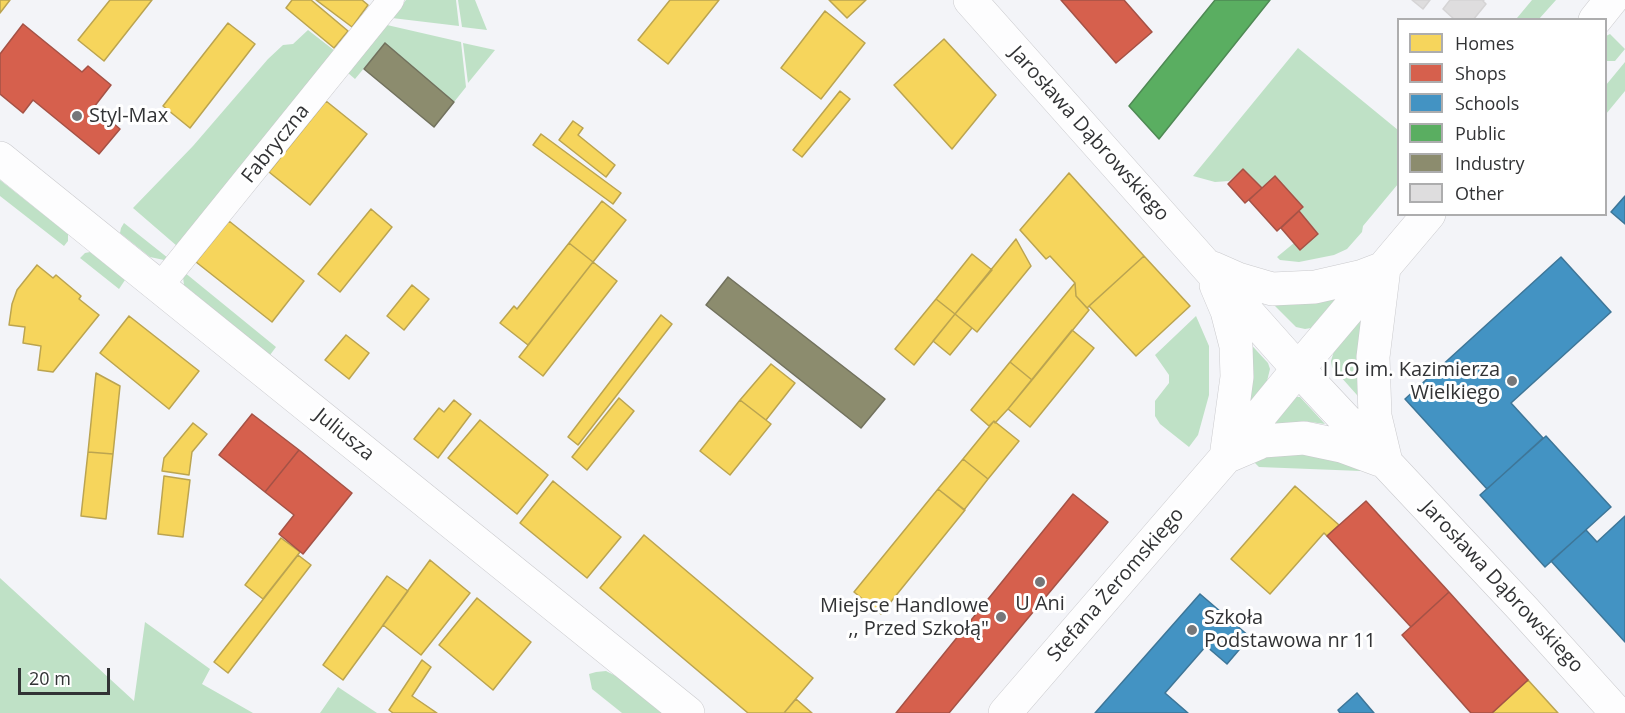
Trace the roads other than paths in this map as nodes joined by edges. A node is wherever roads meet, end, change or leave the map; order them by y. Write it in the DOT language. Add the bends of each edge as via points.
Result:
graph roads {
  1 [pos="391,0"];
  2 [pos="970,0"];
  3 [pos="1611,0"];
  4 [pos="1597,18"];
  5 [pos="0,158"];
  6 [pos="1427,216"];
  7 [pos="1209,267"];
  8 [pos="1384,267"];
  9 [pos="160,286"];
  10 [pos="1298,369"];
  11 [pos="1226,457"];
  12 [pos="1386,462"];
  13 [pos="688,713"];
  14 [pos="1005,713"];
  15 [pos="1617,713"];
  1 -- 9 [label="street, Fabryczna"];
  2 -- 7 [label="street, Jarosława Dąbrowskiego"];
  3 -- 4 [label="street"];
  5 -- 9 [label="street, Juliusza"];
  6 -- 8 [label="street, Stefana Żeromskiego"];
  7 -- 8 [label="street, Jarosława Dąbrowskiego" via="1272,289 1315,286 1363,276"];
  7 -- 10 [label="street, Jarosława Dąbrowskiego"];
  7 -- 11 [label="street" via="1236,346 1237,377"];
  8 -- 10 [label="street, Stefana Żeromskiego"];
  8 -- 12 [label="street" via="1373,357 1375,416"];
  9 -- 13 [label="street, Juliusza"];
  10 -- 11 [label="street, Stefana Żeromskiego"];
  10 -- 12 [label="street, Jarosława Dąbrowskiego"];
  11 -- 12 [label="street, Jarosława Dąbrowskiego" via="1263,441 1304,438"];
  11 -- 14 [label="street, Stefana Żeromskiego"];
  12 -- 15 [label="street, Jarosława Dąbrowskiego"];
}
